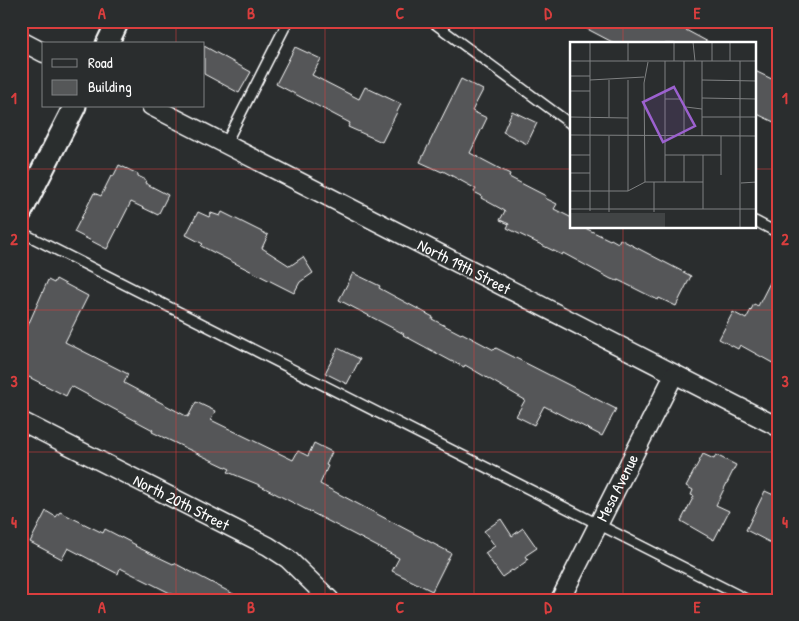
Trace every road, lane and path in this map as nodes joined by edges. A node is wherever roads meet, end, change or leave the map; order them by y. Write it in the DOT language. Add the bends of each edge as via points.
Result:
graph roads {
  1 [pos="118,21"];
  2 [pos="288,21"];
  3 [pos="431,21"];
  4 [pos="21,41"];
  5 [pos="108,42"];
  6 [pos="42,52"];
  7 [pos="74,108"];
  8 [pos="154,108"];
  9 [pos="570,124"];
  10 [pos="225,145"];
  11 [pos="21,212"];
  12 [pos="756,222"];
  13 [pos="21,232"];
  14 [pos="778,233"];
  15 [pos="674,375"];
  16 [pos="21,421"];
  17 [pos="778,427"];
  18 [pos="599,524"];
  19 [pos="330,600"];
  20 [pos="560,600"];
  21 [pos="748,600"];
  1 -- 5 [label="street"];
  2 -- 10 [label="lane"];
  3 -- 9 [label="lane"];
  4 -- 6 [label="street"];
  7 -- 11 [label="street"];
  8 -- 10 [label="street, North 19th Street"];
  10 -- 15 [label="street, North 19th Street"];
  12 -- 14 [label="lane"];
  13 -- 18 [label="lane"];
  15 -- 17 [label="street, North 19th Street"];
  15 -- 18 [label="street, Mesa Avenue"];
  16 -- 19 [label="street, North 20th Street" via="268,546 288,559"];
  18 -- 20 [label="street, Mesa Avenue"];
  18 -- 21 [label="lane"];
}
